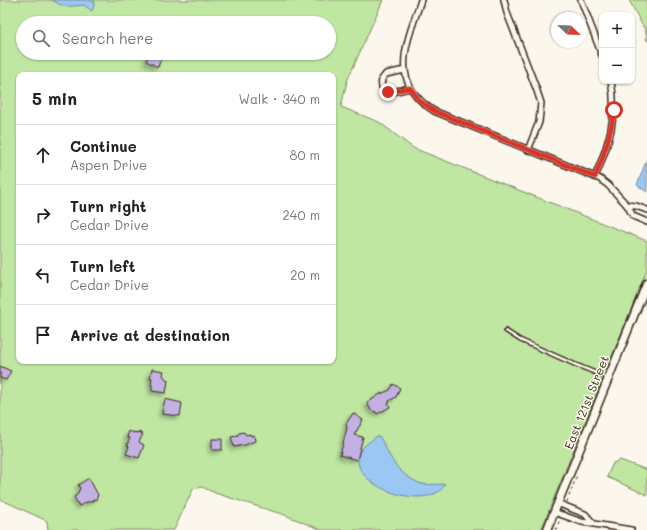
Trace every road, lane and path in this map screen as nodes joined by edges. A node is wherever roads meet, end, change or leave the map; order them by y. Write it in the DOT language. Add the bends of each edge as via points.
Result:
graph roads {
  1 [pos="421,0"];
  2 [pos="504,0"];
  3 [pos="581,0"];
  4 [pos="599,48"];
  5 [pos="405,70"];
  6 [pos="611,84"];
  7 [pos="410,88"];
  8 [pos="528,150"];
  9 [pos="595,177"];
  10 [pos="626,205"];
  11 [pos="647,210"];
  12 [pos="647,222"];
  13 [pos="646,287"];
  14 [pos="506,331"];
  15 [pos="608,378"];
  16 [pos="577,475"];
  17 [pos="557,503"];
  18 [pos="565,506"];
  19 [pos="554,512"];
  20 [pos="561,515"];
  21 [pos="593,523"];
  22 [pos="547,530"];
  23 [pos="556,530"];
  24 [pos="631,530"];
  1 -- 5 [label="street" via="405,52"];
  2 -- 8 [label="street" via="541,103 541,115"];
  3 -- 4 [label="street"];
  5 -- 7 [label="street"];
  5 -- 7 [label="street" via="386,74 381,82 382,87 388,92"];
  6 -- 9 [label="street" via="614,101 612,122 607,150"];
  7 -- 8 [label="street" via="420,101 434,111"];
  8 -- 9 [label="street"];
  9 -- 10 [label="street" via="608,185"];
  10 -- 11 [label="street"];
  10 -- 12 [label="street" via="633,216"];
  13 -- 15 [label="street, East 121st Street"];
  14 -- 15 [label="lane" via="520,340"];
  15 -- 17 [label="street, East 121st Street"];
  16 -- 18 [label="path"];
  17 -- 18 [label="street"];
  17 -- 19 [label="street, East 121st Street"];
  18 -- 21 [label="street" via="585,514"];
  19 -- 20 [label="street"];
  19 -- 22 [label="street, East 121st Street"];
  20 -- 21 [label="street"];
  20 -- 23 [label="path"];
  21 -- 24 [label="street"];
}
